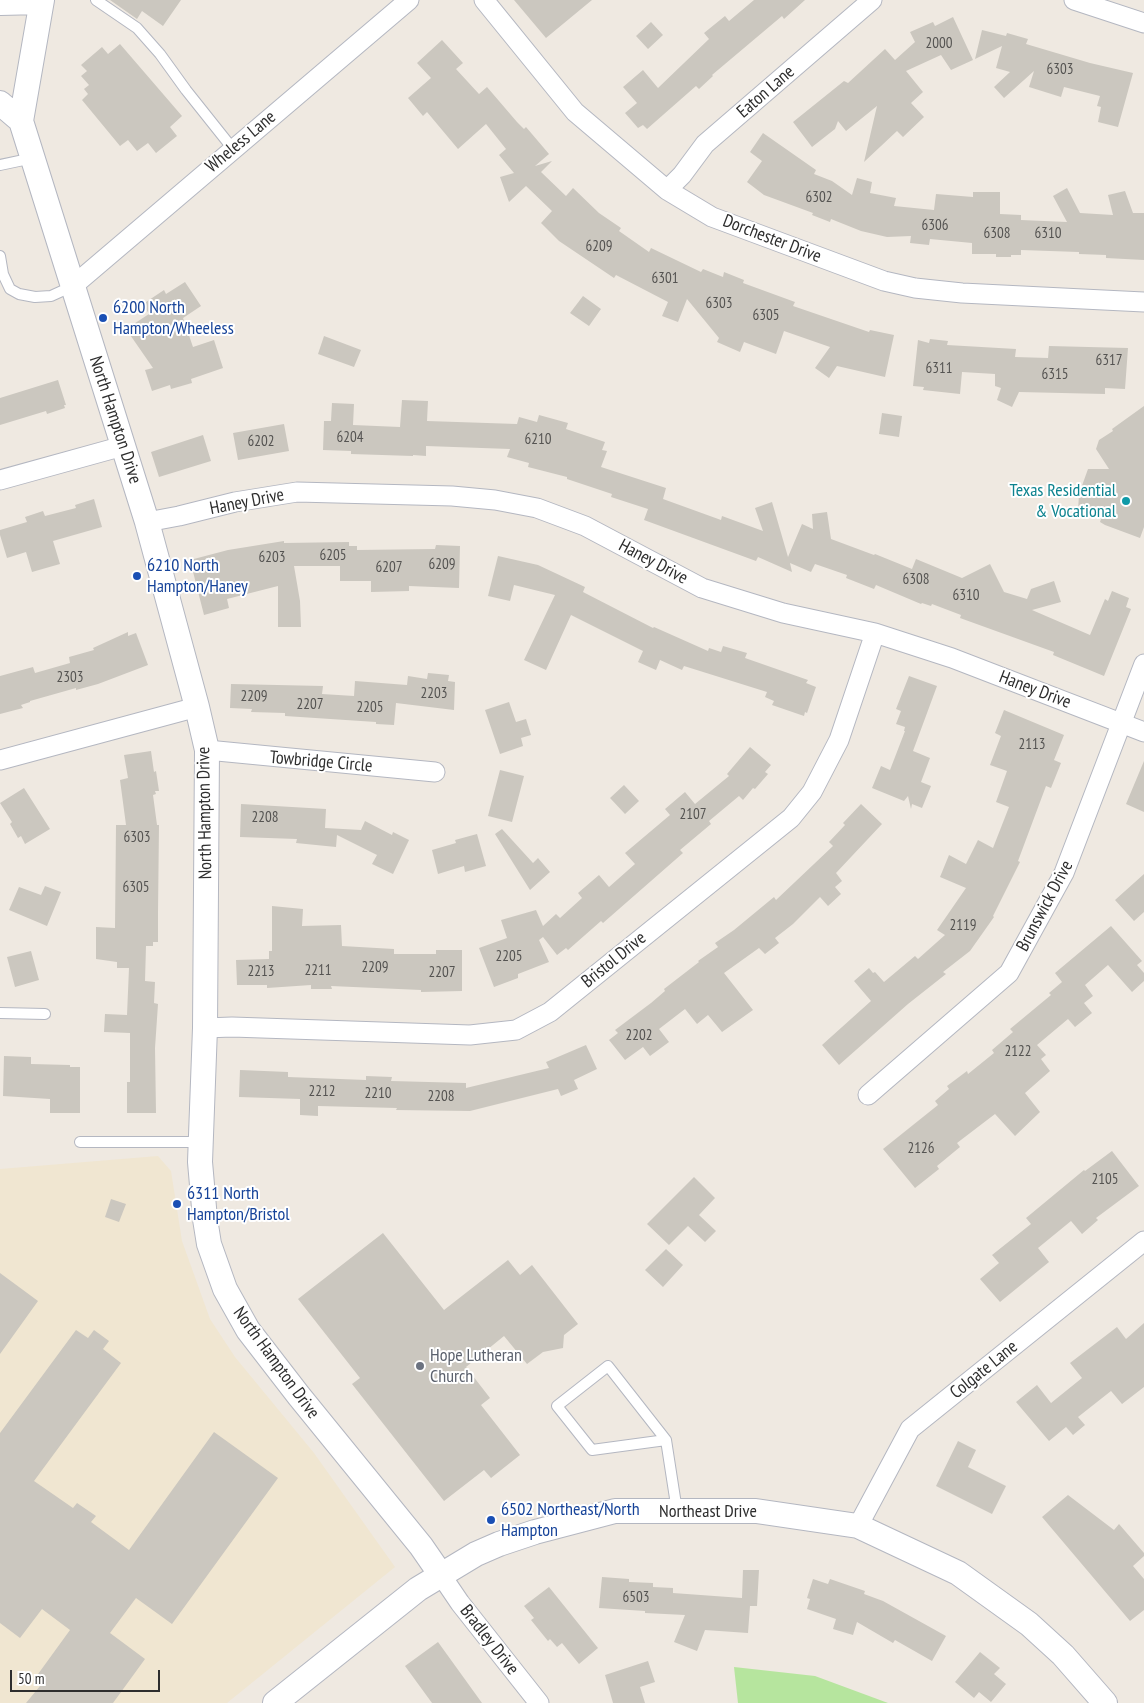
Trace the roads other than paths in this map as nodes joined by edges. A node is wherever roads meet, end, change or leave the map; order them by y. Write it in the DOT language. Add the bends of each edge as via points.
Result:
graph roads {
  1 [pos="96,0"];
  2 [pos="409,0"];
  3 [pos="484,0"];
  4 [pos="872,0"];
  5 [pos="1074,0"];
  6 [pos="41,1"];
  7 [pos="0,3"];
  8 [pos="1144,22"];
  9 [pos="0,103"];
  10 [pos="21,121"];
  11 [pos="233,149"];
  12 [pos="33,158"];
  13 [pos="0,165"];
  14 [pos="667,190"];
  15 [pos="0,256"];
  16 [pos="74,286"];
  17 [pos="1144,302"];
  18 [pos="123,446"];
  19 [pos="0,480"];
  20 [pos="147,522"];
  21 [pos="875,633"];
  22 [pos="1144,664"];
  23 [pos="197,707"];
  24 [pos="1122,724"];
  25 [pos="1144,732"];
  26 [pos="207,750"];
  27 [pos="0,760"];
  28 [pos="435,772"];
  29 [pos="0,1013"];
  30 [pos="45,1014"];
  31 [pos="205,1028"];
  32 [pos="868,1095"];
  33 [pos="80,1142"];
  34 [pos="200,1142"];
  35 [pos="1144,1241"];
  36 [pos="666,1440"];
  37 [pos="677,1511"];
  38 [pos="858,1526"];
  39 [pos="441,1575"];
  40 [pos="275,1703"];
  41 [pos="539,1703"];
  42 [pos="1105,1703"];
  1 -- 11 [label="lane" via="137,28"];
  2 -- 11 [label="street, Wheless Lane"];
  3 -- 14 [label="street, Dorchester Drive" via="575,112"];
  4 -- 14 [label="street, Eaton Lane" via="705,144"];
  5 -- 8 [label="street"];
  6 -- 7 [label="street"];
  6 -- 10 [label="street, North Hampton Drive"];
  9 -- 10 [label="street"];
  10 -- 12 [label="street, North Hampton Drive"];
  11 -- 16 [label="street, Wheless Lane"];
  12 -- 13 [label="lane"];
  12 -- 16 [label="street, North Hampton Drive"];
  14 -- 17 [label="street, Dorchester Drive" via="712,217 884,281 962,294"];
  15 -- 16 [label="lane" via="10,289 19,294 51,296"];
  16 -- 18 [label="street, North Hampton Drive"];
  18 -- 19 [label="street"];
  18 -- 20 [label="street, North Hampton Drive"];
  20 -- 21 [label="street, Haney Drive" via="297,492 496,500 537,508 585,526 702,588 782,613"];
  20 -- 23 [label="street, North Hampton Drive"];
  21 -- 24 [label="street, Haney Drive" via="952,658"];
  21 -- 31 [label="street, Bristol Drive" via="839,740 812,792 791,818 550,1012 516,1030 470,1035"];
  22 -- 24 [label="street, Brunswick Drive"];
  23 -- 26 [label="street, North Hampton Drive"];
  23 -- 27 [label="street"];
  24 -- 25 [label="street, Haney Drive"];
  24 -- 32 [label="street, Brunswick Drive" via="1064,873 1009,973"];
  26 -- 28 [label="street, Towbridge Circle"];
  26 -- 31 [label="street, North Hampton Drive"];
  29 -- 30 [label="lane"];
  31 -- 34 [label="street, North Hampton Drive"];
  33 -- 34 [label="lane"];
  34 -- 39 [label="street, North Hampton Drive" via="209,1244 225,1289 248,1330"];
  35 -- 38 [label="street, Colgate Lane" via="910,1429"];
  36 -- 36 [label="lane" via="608,1366 557,1406 592,1450"];
  36 -- 37 [label="lane"];
  37 -- 38 [label="street, Northeast Drive" via="756,1511"];
  37 -- 39 [label="street, Northeast Drive" via="615,1511 535,1532 476,1554"];
  38 -- 42 [label="street, Northeast Drive" via="958,1574 1029,1624"];
  39 -- 40 [label="street, Northeast Drive" via="418,1589"];
  39 -- 41 [label="street, Bradley Drive"];
}
